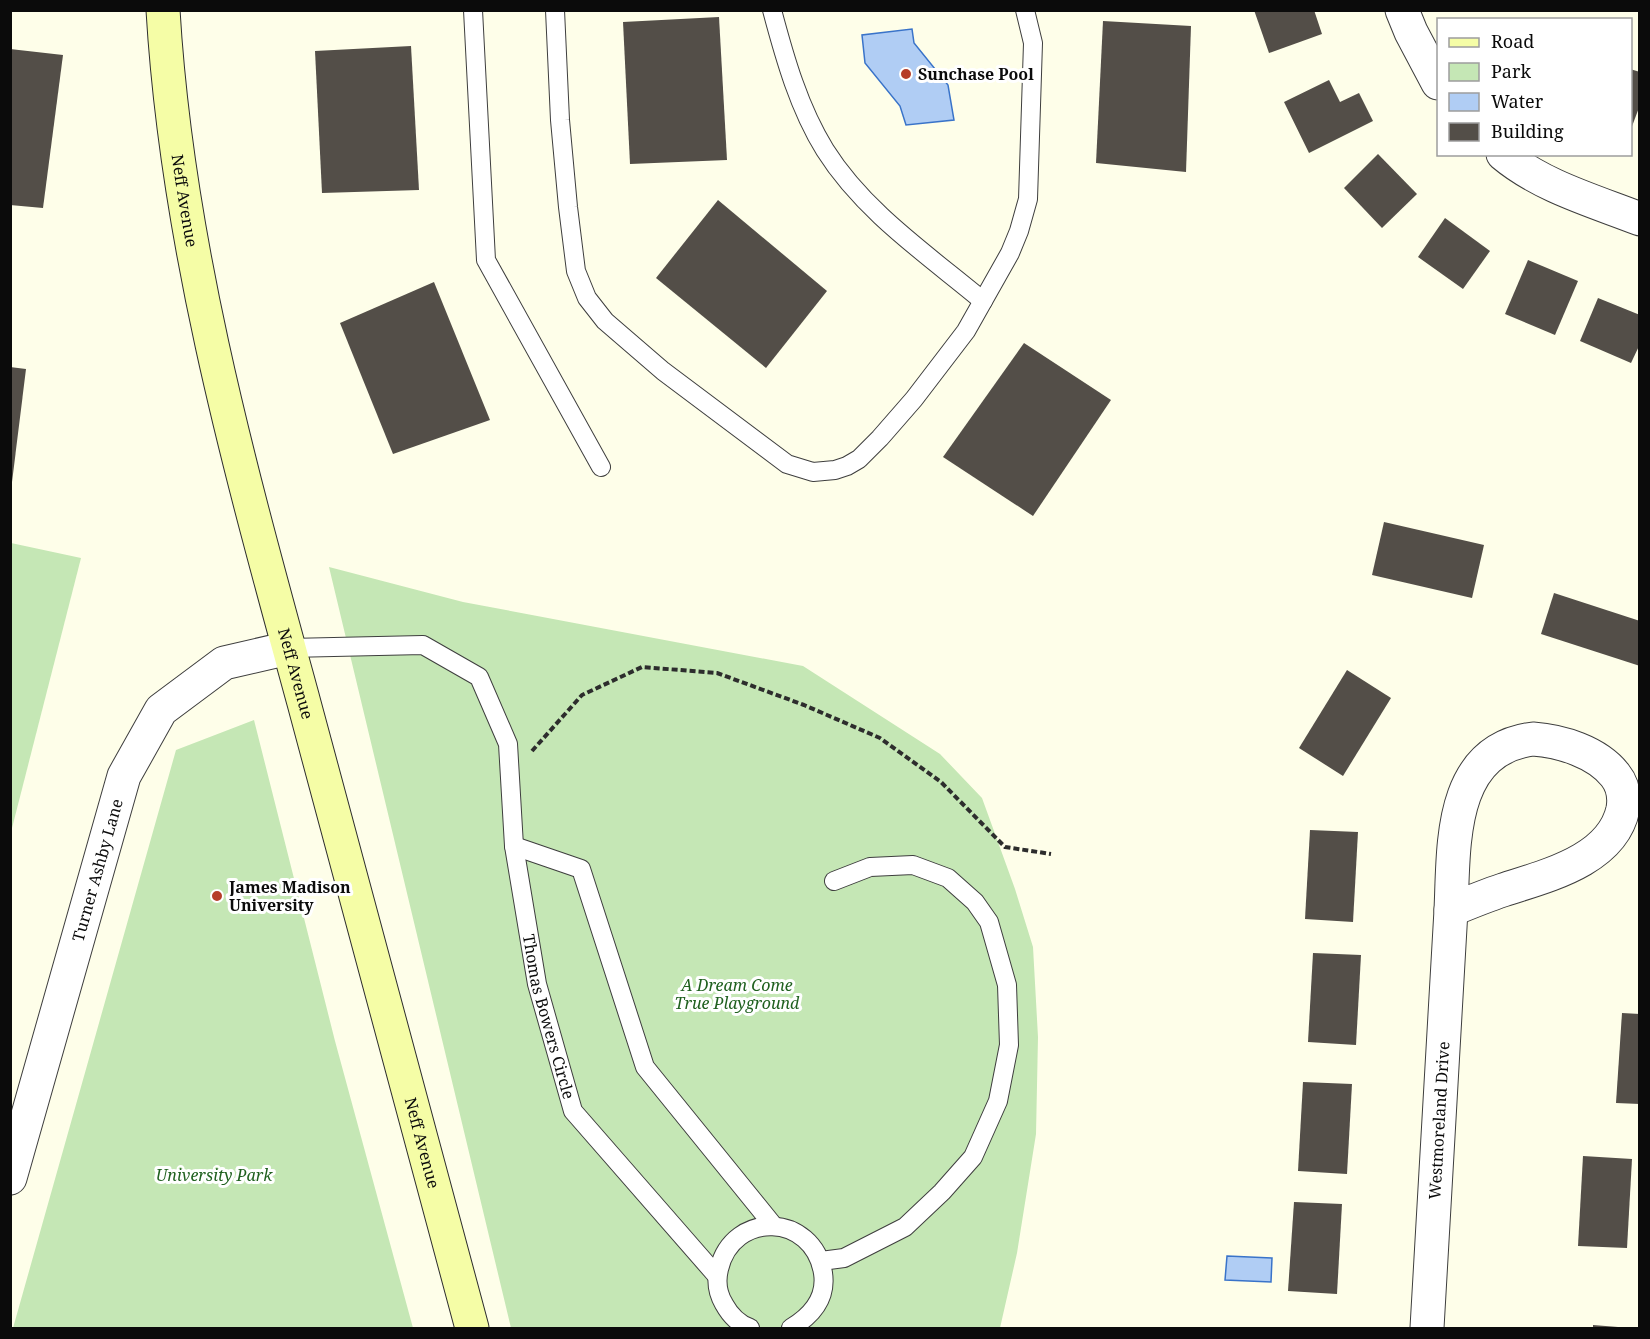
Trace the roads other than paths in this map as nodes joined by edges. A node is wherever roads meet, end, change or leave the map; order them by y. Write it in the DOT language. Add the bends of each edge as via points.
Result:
graph roads {
  1 [pos="163,10"];
  2 [pos="473,10"];
  3 [pos="555,10"];
  4 [pos="772,10"];
  5 [pos="1025,10"];
  6 [pos="1402,10"];
  7 [pos="1437,81"];
  8 [pos="1505,156"];
  9 [pos="1640,219"];
  10 [pos="983,300"];
  11 [pos="601,467"];
  12 [pos="289,648"];
  13 [pos="514,846"];
  14 [pos="834,881"];
  15 [pos="1451,910"];
  16 [pos="10,1178"];
  17 [pos="773,1225"];
  18 [pos="821,1261"];
  19 [pos="717,1276"];
  20 [pos="472,1329"];
  21 [pos="750,1329"];
  22 [pos="790,1329"];
  23 [pos="1428,1329"];
  1 -- 12 [label="main road, Neff Avenue" via="176,143 204,311"];
  2 -- 11 [label="lane" via="486,260"];
  3 -- 10 [label="lane" via="568,207 576,271 587,298 605,321 663,371 787,464 826,471 859,459 939,367"];
  4 -- 10 [label="lane" via="801,101 832,160 861,196 898,231"];
  5 -- 10 [label="lane" via="1033,43 1028,199 1013,246"];
  6 -- 7 [label="street"];
  8 -- 9 [label="street" via="1555,185"];
  12 -- 13 [label="lane, Thomas Bowers Circle" via="423,645 479,676 508,744"];
  12 -- 16 [label="street, Turner Ashby Lane" via="224,663 161,710 124,776"];
  12 -- 20 [label="main road, Neff Avenue"];
  13 -- 17 [label="lane" via="581,869 645,1067"];
  13 -- 19 [label="lane, Thomas Bowers Circle" via="537,984 573,1111"];
  14 -- 18 [label="lane" via="870,867 912,865 948,879 975,902 989,922 1007,985 1009,1045 998,1101 973,1157 904,1227 844,1258"];
  15 -- 15 [label="street, Westmoreland Drive" via="1456,822 1468,787 1489,758 1511,744 1542,740 1575,748 1612,771 1623,792 1622,813 1605,842 1543,877"];
  15 -- 23 [label="street, Westmoreland Drive"];
  17 -- 18 [label="lane" via="793,1230 811,1243"];
  17 -- 19 [label="lane" via="753,1228 735,1239 722,1256"];
  18 -- 22 [label="lane" via="825,1281 819,1302 807,1319"];
  19 -- 21 [label="lane, Thomas Bowers Circle" via="720,1297 731,1315"];
}
